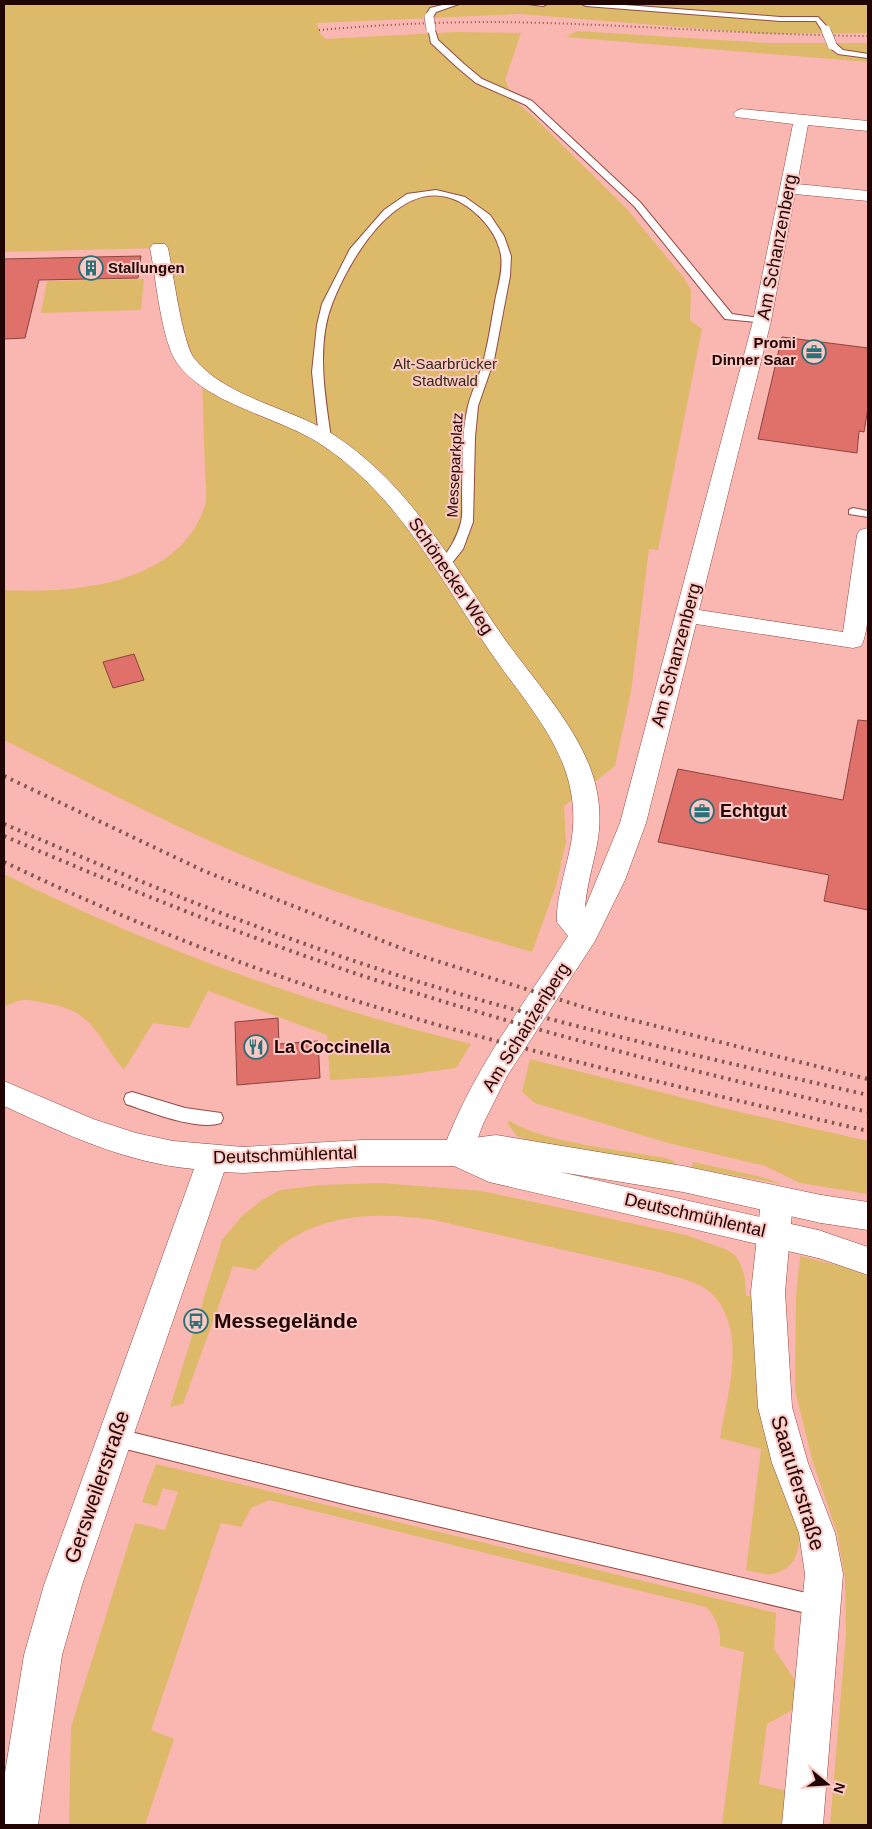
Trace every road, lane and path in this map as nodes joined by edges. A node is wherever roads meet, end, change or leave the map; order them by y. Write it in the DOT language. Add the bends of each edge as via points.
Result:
graph roads {
  1 [pos="455,4"];
  2 [pos="532,4"];
  3 [pos="543,4"];
  4 [pos="586,4"];
  5 [pos="868,56"];
  6 [pos="741,114"];
  7 [pos="801,120"];
  8 [pos="868,126"];
  9 [pos="789,188"];
  10 [pos="868,196"];
  11 [pos="159,248"];
  12 [pos="762,321"];
  13 [pos="325,438"];
  14 [pos="853,512"];
  15 [pos="868,514"];
  16 [pos="868,535"];
  17 [pos="444,565"];
  18 [pos="686,615"];
  19 [pos="584,934"];
  20 [pos="4,1093"];
  21 [pos="132,1099"];
  22 [pos="215,1118"];
  23 [pos="458,1154"];
  24 [pos="213,1159"];
  25 [pos="777,1201"];
  26 [pos="868,1216"];
  27 [pos="773,1233"];
  28 [pos="868,1261"];
  29 [pos="114,1437"];
  30 [pos="823,1607"];
  31 [pos="17,1825"];
  32 [pos="803,1825"];
  1 -- 12 [label="lane, bridge" via="433,10 429,17 434,41 479,81 529,103 637,204 729,317"];
  2 -- 3 [label="lane"];
  4 -- 5 [label="lane, bridge" via="780,20 818,19 832,45 841,52"];
  6 -- 7 [label="main road"];
  7 -- 8 [label="main road"];
  7 -- 9 [label="main road, Am Schanzenberg"];
  9 -- 10 [label="main road"];
  9 -- 12 [label="main road, Am Schanzenberg"];
  11 -- 13 [label="main road, Schönecker Weg" via="184,358 202,375 227,391"];
  12 -- 18 [label="main road, Am Schanzenberg"];
  13 -- 17 [label="main road, Schönecker Weg" via="373,474 391,492 428,537"];
  13 -- 17 [label="lane, Messeparkplatz" via="317,372 322,325 327,304 355,249 387,212 410,196 436,194 462,199 487,217 499,236 506,256 506,276 489,360 473,406 469,437 468,522 457,549"];
  14 -- 15 [label="lane"];
  16 -- 18 [label="main road" via="853,641"];
  17 -- 19 [label="main road, Schönecker Weg" via="557,730 581,780 587,841 570,906 571,922"];
  18 -- 19 [label="main road, Am Schanzenberg" via="633,823 613,879"];
  19 -- 23 [label="main road, Am Schanzenberg" via="493,1076 464,1132"];
  20 -- 24 [label="main road, Deutschmühlental" via="83,1128 136,1146"];
  21 -- 22 [label="lane" via="185,1115"];
  23 -- 24 [label="main road, Deutschmühlental" via="362,1153"];
  23 -- 25 [label="main road, Deutschmühlental" via="496,1148 683,1179"];
  23 -- 27 [label="main road, Deutschmühlental" via="489,1169"];
  24 -- 29 [label="main road, Gersweilerstraße"];
  25 -- 26 [label="main road, Deutschmühlental"];
  25 -- 27 [label="main road, Saaruferstraße"];
  27 -- 28 [label="main road, Deutschmühlental"];
  27 -- 30 [label="main road, Saaruferstraße" via="768,1292 775,1407 790,1463 817,1533 824,1574"];
  29 -- 30 [label="lane"];
  29 -- 31 [label="main road, Gersweilerstraße" via="63,1585 43,1656"];
  30 -- 32 [label="main road, Saaruferstraße"];
}
